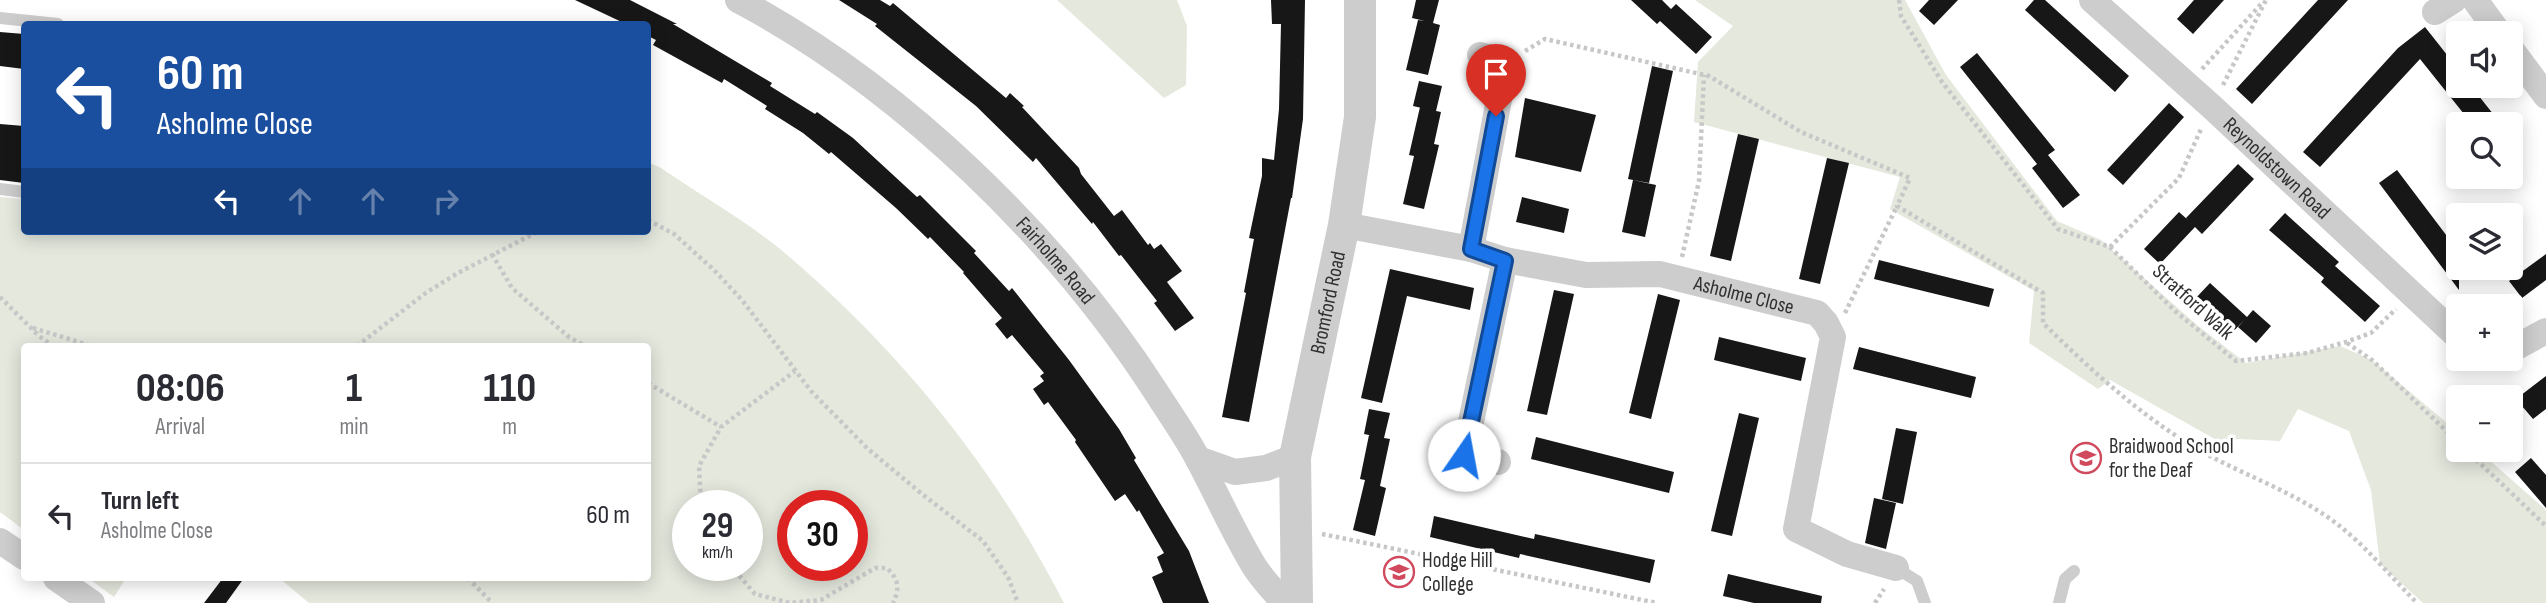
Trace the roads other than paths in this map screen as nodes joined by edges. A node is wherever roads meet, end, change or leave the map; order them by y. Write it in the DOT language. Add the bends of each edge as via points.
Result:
graph roads {
  1 [pos="738,0"];
  2 [pos="1360,0"];
  3 [pos="2092,0"];
  4 [pos="2474,0"];
  5 [pos="2119,9"];
  6 [pos="0,18"];
  7 [pos="29,21"];
  8 [pos="2490,21"];
  9 [pos="1480,55"];
  10 [pos="2523,65"];
  11 [pos="2546,96"];
  12 [pos="0,189"];
  13 [pos="21,192"];
  14 [pos="1345,225"];
  15 [pos="1471,249"];
  16 [pos="1505,261"];
  17 [pos="2446,326"];
  18 [pos="2546,331"];
  19 [pos="2523,343"];
  20 [pos="1295,457"];
  21 [pos="1198,459"];
  22 [pos="1498,462"];
  23 [pos="0,541"];
  24 [pos="21,555"];
  25 [pos="1896,568"];
  26 [pos="2074,571"];
  27 [pos="60,581"];
  28 [pos="85,601"];
  29 [pos="1284,603"];
  30 [pos="1297,603"];
  31 [pos="1925,603"];
  32 [pos="2059,603"];
  1 -- 21 [label="street, Fairholme Road" via="845,66 969,170 1035,234 1110,326"];
  2 -- 14 [label="street, Bromford Road" via="1360,117"];
  3 -- 5 [label="street, Reynoldstown Road"];
  4 -- 8 [label="street"];
  5 -- 17 [label="street, Reynoldstown Road" via="2188,85"];
  6 -- 7 [label="lane"];
  9 -- 15 [label="street" via="1506,62"];
  10 -- 11 [label="street"];
  12 -- 13 [label="lane"];
  14 -- 15 [label="street, Asholme Close"];
  14 -- 20 [label="street, Bromford Road"];
  15 -- 16 [label="street, Asholme Close"];
  16 -- 22 [label="street" via="1464,455"];
  16 -- 25 [label="street, Asholme Close" via="1586,275 1660,274 1817,313 1833,337 1796,529 1847,554"];
  18 -- 19 [label="street"];
  20 -- 21 [label="street" via="1266,468 1235,472"];
  20 -- 30 [label="street, Bromford Road"];
  21 -- 29 [label="street, Fairholme Road" via="1255,568"];
  23 -- 24 [label="street"];
  25 -- 31 [label="lane" via="1917,581"];
  26 -- 32 [label="lane" via="2065,579"];
  27 -- 28 [label="street"];
}
